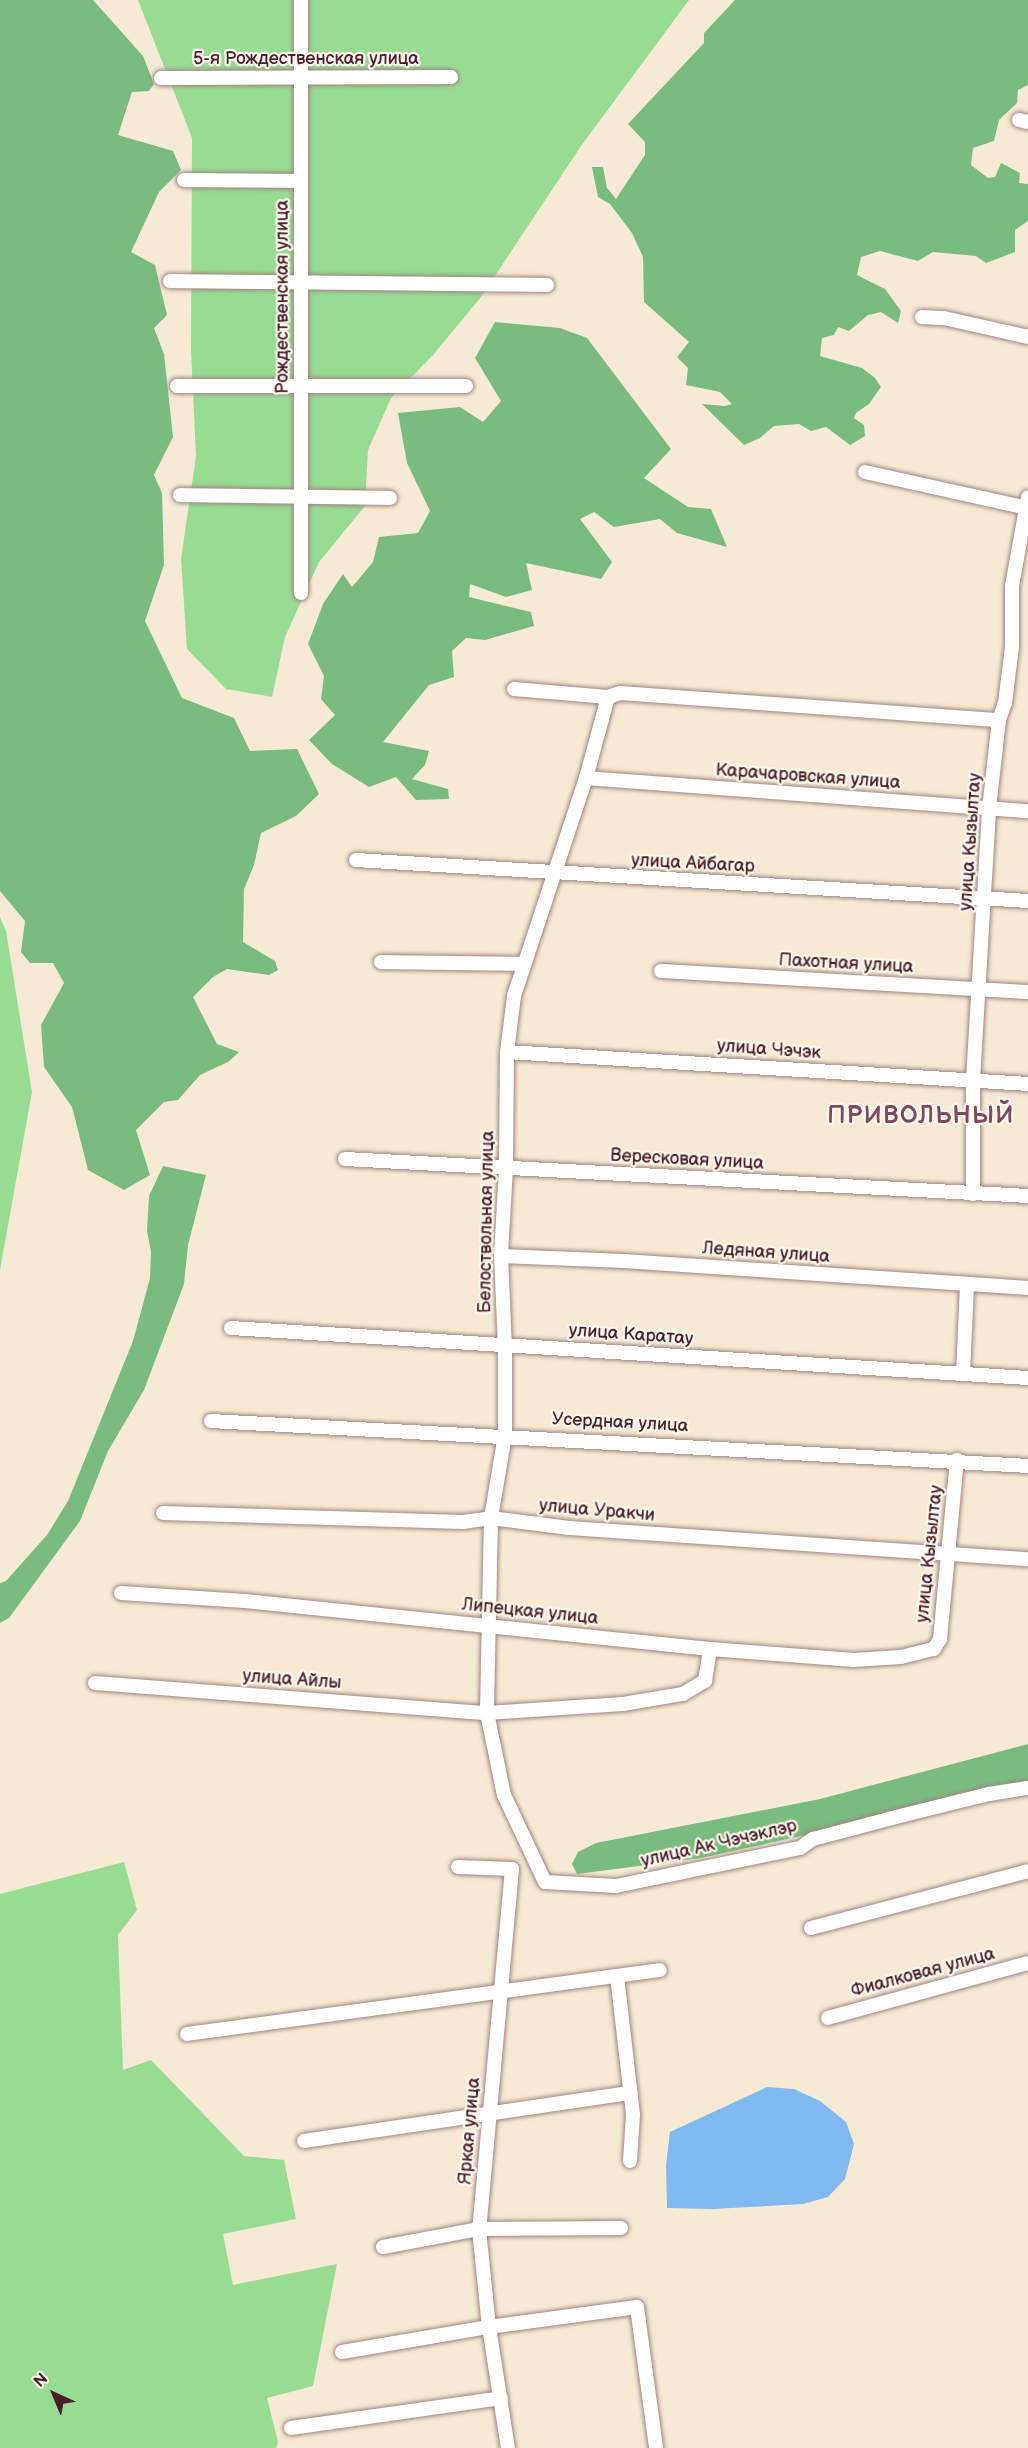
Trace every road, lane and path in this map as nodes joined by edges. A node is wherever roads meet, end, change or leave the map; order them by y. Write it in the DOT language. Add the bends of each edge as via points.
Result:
graph roads {
  1 [pos="301,0"];
  2 [pos="451,77"];
  3 [pos="160,78"];
  4 [pos="301,78"];
  5 [pos="184,180"];
  6 [pos="301,181"];
  7 [pos="170,281"];
  8 [pos="301,282"];
  9 [pos="547,285"];
  10 [pos="922,317"];
  11 [pos="1028,337"];
  12 [pos="177,386"];
  13 [pos="301,386"];
  14 [pos="466,386"];
  15 [pos="865,472"];
  16 [pos="180,495"];
  17 [pos="301,497"];
  18 [pos="390,498"];
  19 [pos="1027,504"];
  20 [pos="301,593"];
  21 [pos="514,689"];
  22 [pos="608,697"];
  23 [pos="999,720"];
  24 [pos="586,778"];
  25 [pos="989,809"];
  26 [pos="1028,811"];
  27 [pos="356,860"];
  28 [pos="552,874"];
  29 [pos="985,899"];
  30 [pos="1028,901"];
  31 [pos="381,962"];
  32 [pos="524,964"];
  33 [pos="662,971"];
  34 [pos="979,990"];
  35 [pos="1028,993"];
  36 [pos="507,1052"];
  37 [pos="973,1080"];
  38 [pos="1028,1084"];
  39 [pos="345,1159"];
  40 [pos="506,1168"];
  41 [pos="973,1194"];
  42 [pos="1028,1196"];
  43 [pos="501,1257"];
  44 [pos="967,1285"];
  45 [pos="1028,1288"];
  46 [pos="231,1328"];
  47 [pos="505,1346"];
  48 [pos="963,1374"];
  49 [pos="1028,1378"];
  50 [pos="211,1421"];
  51 [pos="505,1435"];
  52 [pos="957,1460"];
  53 [pos="1028,1466"];
  54 [pos="164,1513"];
  55 [pos="491,1518"];
  56 [pos="949,1555"];
  57 [pos="1028,1559"];
  58 [pos="121,1593"];
  59 [pos="489,1626"];
  60 [pos="710,1649"];
  61 [pos="934,1649"];
  62 [pos="95,1683"];
  63 [pos="487,1713"];
  64 [pos="1028,1788"];
  65 [pos="504,1795"];
  66 [pos="458,1867"];
  67 [pos="1028,1871"];
  68 [pos="811,1928"];
  69 [pos="1028,1963"];
  70 [pos="660,1970"];
  71 [pos="617,1976"];
  72 [pos="501,1990"];
  73 [pos="828,2018"];
  74 [pos="187,2034"];
  75 [pos="630,2093"];
  76 [pos="489,2114"];
  77 [pos="304,2141"];
  78 [pos="630,2162"];
  79 [pos="621,2228"];
  80 [pos="479,2229"];
  81 [pos="383,2247"];
  82 [pos="489,2327"];
  83 [pos="342,2352"];
  84 [pos="501,2398"];
  85 [pos="291,2428"];
  86 [pos="508,2448"];
  87 [pos="656,2448"];
  1 -- 4 [label="street, Рождественская улица"];
  2 -- 4 [label="street, 5-я Рождественская улица"];
  3 -- 4 [label="street, 5-я Рождественская улица"];
  4 -- 6 [label="street, Рождественская улица"];
  5 -- 6 [label="street"];
  6 -- 8 [label="street, Рождественская улица"];
  7 -- 8 [label="street"];
  8 -- 9 [label="street"];
  8 -- 13 [label="street, Рождественская улица"];
  10 -- 11 [label="street" via="944,318"];
  12 -- 13 [label="street"];
  13 -- 14 [label="street"];
  13 -- 17 [label="street, Рождественская улица"];
  15 -- 19 [label="street"];
  16 -- 17 [label="street"];
  17 -- 18 [label="street"];
  17 -- 20 [label="street, Рождественская улица"];
  19 -- 23 [label="street, улица Кызылтау" via="1012,586 1012,647"];
  21 -- 22 [label="street"];
  22 -- 23 [label="street" via="620,693"];
  22 -- 24 [label="street, Белоствольная улица"];
  23 -- 25 [label="street, улица Кызылтау"];
  24 -- 25 [label="street, Карачаровская улица"];
  24 -- 28 [label="street, Белоствольная улица"];
  25 -- 26 [label="street, Карачаровская улица"];
  25 -- 29 [label="street, улица Кызылтау"];
  27 -- 28 [label="street, улица Айбагар"];
  28 -- 29 [label="street, улица Айбагар"];
  28 -- 32 [label="street, Белоствольная улица"];
  29 -- 30 [label="street, улица Айбагар"];
  29 -- 34 [label="street, улица Кызылтау"];
  31 -- 32 [label="street"];
  32 -- 36 [label="street, Белоствольная улица" via="514,996"];
  33 -- 34 [label="street, Пахотная улица"];
  34 -- 35 [label="street, Пахотная улица"];
  34 -- 37 [label="street, улица Кызылтау"];
  36 -- 37 [label="street, улица Чэчэк"];
  36 -- 40 [label="street, Белоствольная улица"];
  37 -- 38 [label="street, улица Чэчэк"];
  37 -- 41 [label="street, улица Кызылтау"];
  39 -- 40 [label="street, Вересковая улица"];
  40 -- 41 [label="street, Вересковая улица"];
  40 -- 43 [label="street, Белоствольная улица"];
  41 -- 42 [label="street, Вересковая улица"];
  43 -- 44 [label="street, Ледяная улица" via="623,1261"];
  43 -- 47 [label="street, Белоствольная улица"];
  44 -- 45 [label="street, Ледяная улица"];
  44 -- 48 [label="street"];
  46 -- 47 [label="street, улица Каратау"];
  47 -- 48 [label="street, улица Каратау"];
  47 -- 51 [label="street, Белоствольная улица"];
  48 -- 49 [label="street, улица Каратау"];
  50 -- 51 [label="street, Усердная улица"];
  51 -- 52 [label="street, Усердная улица"];
  51 -- 55 [label="street, Белоствольная улица"];
  52 -- 53 [label="street, Усердная улица"];
  52 -- 56 [label="street, улица Кызылтау"];
  54 -- 55 [label="street, улица Уракчи" via="463,1522"];
  55 -- 56 [label="street, улица Уракчи" via="569,1528"];
  55 -- 59 [label="street, Белоствольная улица"];
  56 -- 57 [label="street, улица Уракчи"];
  56 -- 61 [label="street, улица Кызылтау" via="940,1639"];
  58 -- 59 [label="street, Липецкая улица" via="244,1601"];
  59 -- 60 [label="street, Липецкая улица"];
  59 -- 63 [label="street, Белоствольная улица"];
  60 -- 61 [label="street, Липецкая улица" via="854,1660 901,1657"];
  60 -- 63 [label="street, улица Айлы" via="705,1682 683,1694 623,1704"];
  62 -- 63 [label="street, улица Айлы"];
  63 -- 65 [label="street, Белоствольная улица"];
  64 -- 65 [label="street, улица Ак Чэчэклэр" via="904,1815 813,1839 800,1848 616,1886 545,1882"];
  66 -- 72 [label="street, Яркая улица" via="512,1869"];
  67 -- 68 [label="street"];
  69 -- 73 [label="street, Фиалковая улица"];
  70 -- 71 [label="street"];
  71 -- 72 [label="street"];
  71 -- 75 [label="street"];
  72 -- 74 [label="street"];
  72 -- 76 [label="street, Яркая улица"];
  75 -- 76 [label="street"];
  75 -- 78 [label="street"];
  76 -- 77 [label="street"];
  76 -- 80 [label="street, Яркая улица"];
  79 -- 80 [label="street"];
  80 -- 81 [label="street"];
  80 -- 82 [label="street, Яркая улица"];
  82 -- 83 [label="street"];
  82 -- 84 [label="street, Яркая улица"];
  82 -- 87 [label="street" via="637,2307"];
  84 -- 85 [label="street"];
  84 -- 86 [label="street, Яркая улица"];
}
